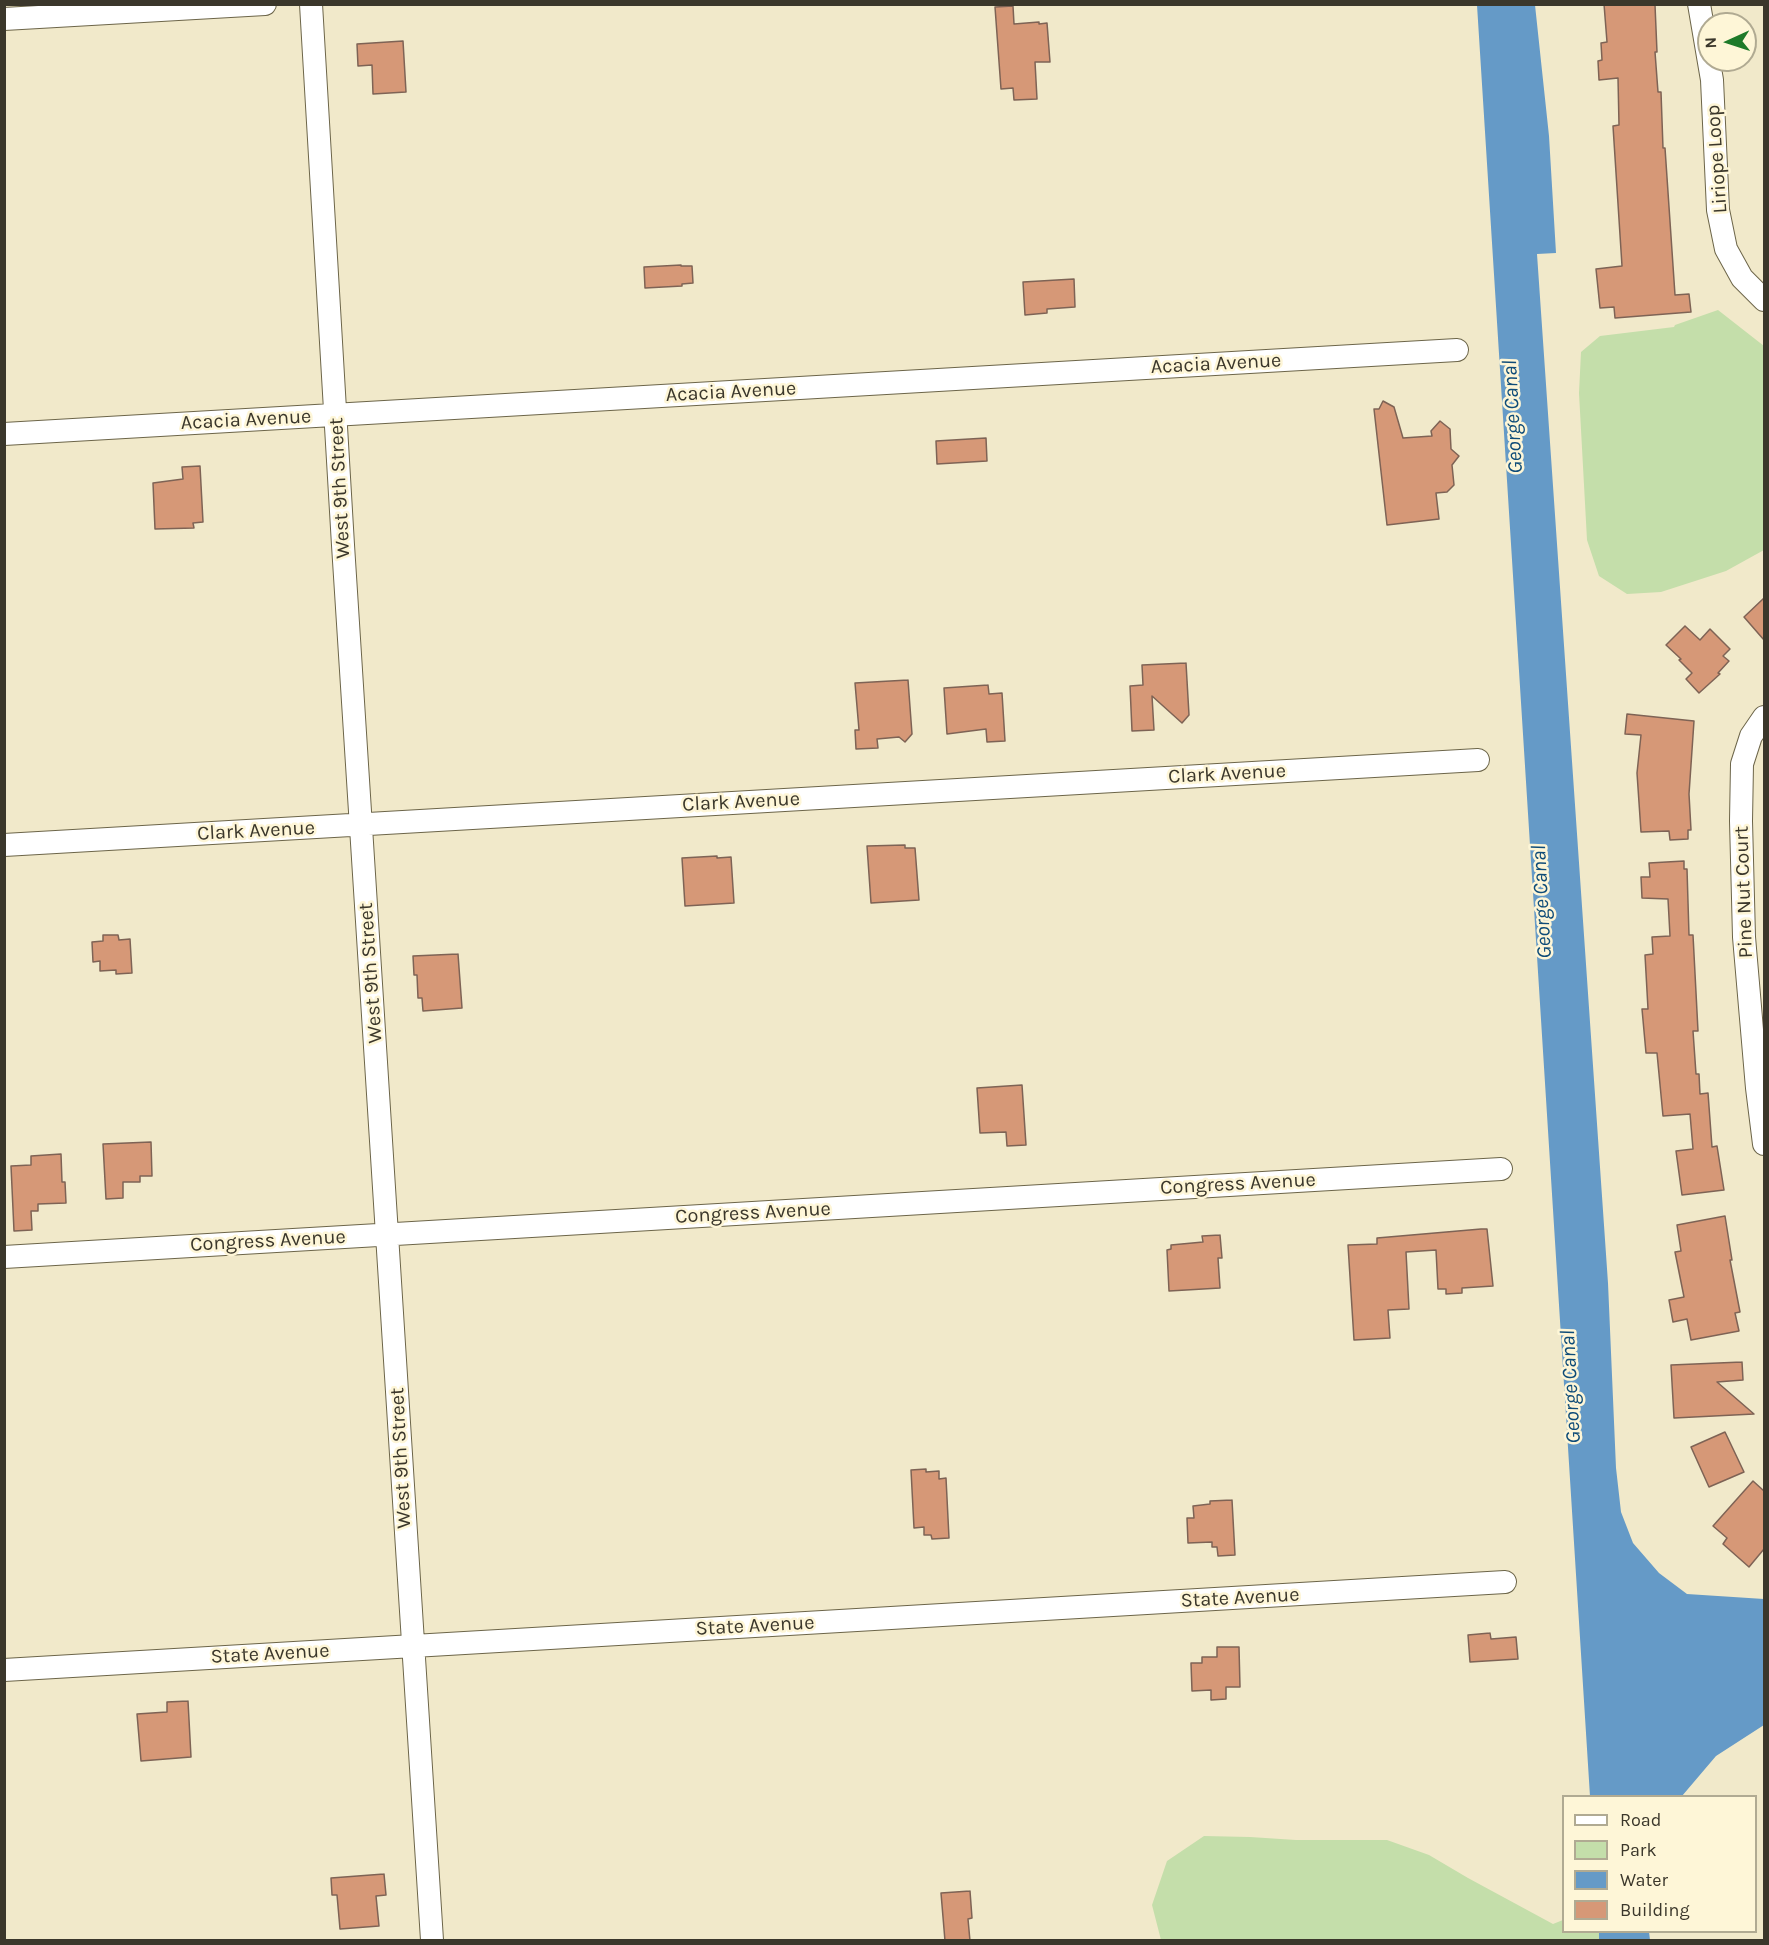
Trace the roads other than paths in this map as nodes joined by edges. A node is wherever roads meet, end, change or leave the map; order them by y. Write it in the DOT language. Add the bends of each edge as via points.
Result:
graph roads {
  1 [pos="265,4"];
  2 [pos="311,4"];
  3 [pos="1699,4"];
  4 [pos="4,19"];
  5 [pos="1764,300"];
  6 [pos="1457,350"];
  7 [pos="336,415"];
  8 [pos="4,434"];
  9 [pos="1764,717"];
  10 [pos="1478,760"];
  11 [pos="361,824"];
  12 [pos="4,845"];
  13 [pos="1764,1144"];
  14 [pos="1501,1169"];
  15 [pos="388,1234"];
  16 [pos="4,1257"];
  17 [pos="1505,1582"];
  18 [pos="414,1646"];
  19 [pos="4,1670"];
  20 [pos="432,1941"];
  1 -- 4 [label="street"];
  2 -- 7 [label="street, West 9th Street"];
  3 -- 5 [label="street, Liriope Loop" via="1712,80 1718,210 1726,249 1742,278"];
  6 -- 7 [label="street, Acacia Avenue"];
  7 -- 8 [label="street, Acacia Avenue"];
  7 -- 11 [label="street, West 9th Street"];
  9 -- 13 [label="street, Pine Nut Court" via="1751,736 1742,764 1741,821 1744,938"];
  10 -- 11 [label="street, Clark Avenue"];
  11 -- 12 [label="street, Clark Avenue"];
  11 -- 15 [label="street, West 9th Street"];
  14 -- 15 [label="street, Congress Avenue"];
  15 -- 16 [label="street, Congress Avenue"];
  15 -- 18 [label="street, West 9th Street"];
  17 -- 18 [label="street, State Avenue"];
  18 -- 19 [label="street, State Avenue"];
  18 -- 20 [label="street, West 9th Street"];
}
